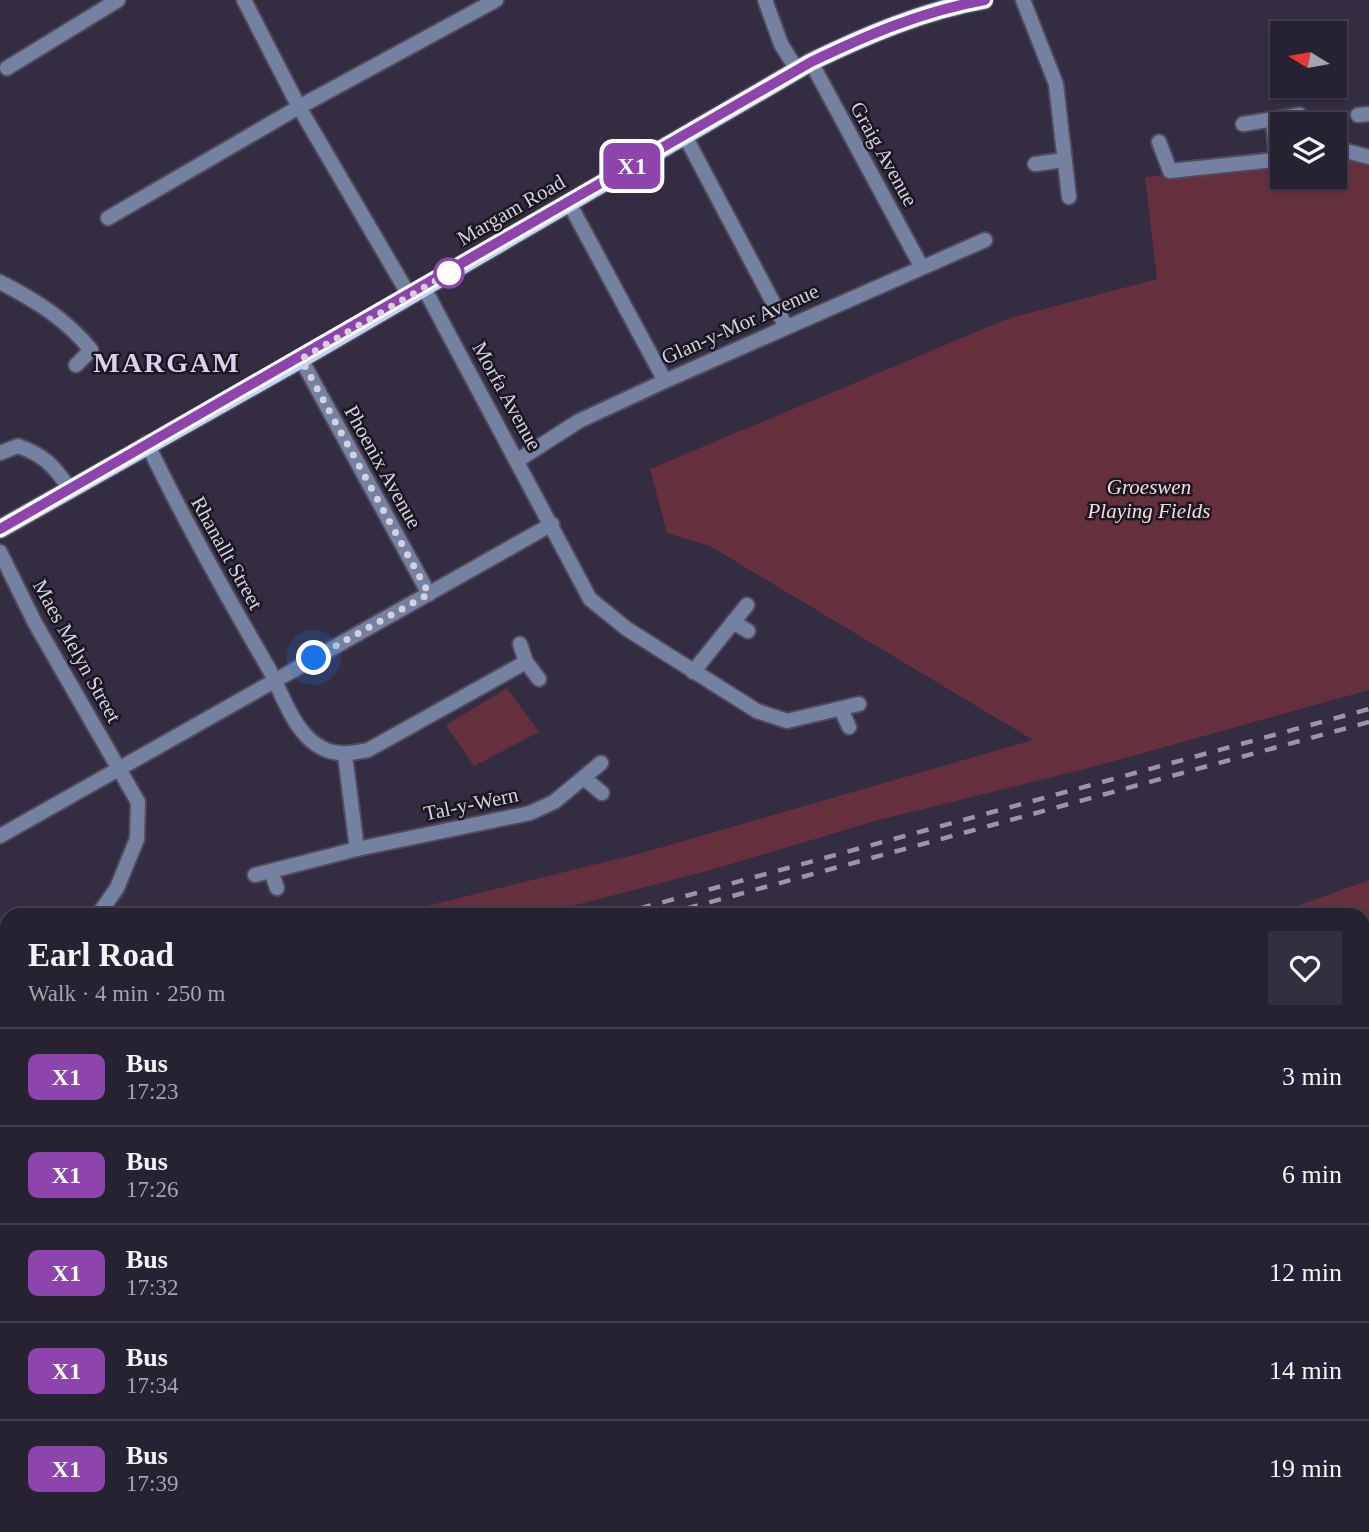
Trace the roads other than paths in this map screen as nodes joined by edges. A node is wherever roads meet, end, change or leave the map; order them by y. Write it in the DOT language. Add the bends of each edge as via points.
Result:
graph roads {
  1 [pos="118,0"];
  2 [pos="244,0"];
  3 [pos="496,0"];
  4 [pos="765,0"];
  5 [pos="984,0"];
  6 [pos="1023,0"];
  7 [pos="804,66"];
  8 [pos="7,68"];
  9 [pos="299,107"];
  10 [pos="1270,120"];
  11 [pos="1243,124"];
  12 [pos="684,134"];
  13 [pos="1159,142"];
  14 [pos="1347,151"];
  15 [pos="1369,157"];
  16 [pos="1064,160"];
  17 [pos="1270,161"];
  18 [pos="1035,164"];
  19 [pos="1069,197"];
  20 [pos="569,203"];
  21 [pos="108,218"];
  22 [pos="985,240"];
  23 [pos="921,266"];
  24 [pos="0,282"];
  25 [pos="416,292"];
  26 [pos="786,325"];
  27 [pos="301,359"];
  28 [pos="76,365"];
  29 [pos="665,381"];
  30 [pos="147,443"];
  31 [pos="0,453"];
  32 [pos="518,460"];
  33 [pos="70,489"];
  34 [pos="552,524"];
  35 [pos="0,529"];
  36 [pos="0,552"];
  37 [pos="429,594"];
  38 [pos="747,606"];
  39 [pos="733,622"];
  40 [pos="748,631"];
  41 [pos="520,643"];
  42 [pos="526,662"];
  43 [pos="693,672"];
  44 [pos="540,679"];
  45 [pos="275,680"];
  46 [pos="859,704"];
  47 [pos="841,709"];
  48 [pos="849,727"];
  49 [pos="345,755"];
  50 [pos="601,762"];
  51 [pos="119,769"];
  52 [pos="585,779"];
  53 [pos="602,793"];
  54 [pos="0,836"];
  55 [pos="358,849"];
  56 [pos="271,871"];
  57 [pos="255,875"];
  58 [pos="277,888"];
  59 [pos="103,908"];
  1 -- 8 [label="street"];
  2 -- 9 [label="street, Morfa Avenue"];
  3 -- 9 [label="street"];
  4 -- 7 [label="street, Graig Avenue" via="781,44"];
  5 -- 7 [label="main road, Margam Road" via="887,27"];
  6 -- 16 [label="street" via="1056,84"];
  7 -- 12 [label="main road, Margam Road"];
  7 -- 23 [label="street, Graig Avenue"];
  9 -- 21 [label="street"];
  9 -- 25 [label="street, Morfa Avenue"];
  10 -- 11 [label="street"];
  12 -- 20 [label="main road, Margam Road"];
  12 -- 26 [label="street"];
  13 -- 17 [label="street" via="1170,171"];
  14 -- 15 [label="street"];
  16 -- 18 [label="street"];
  16 -- 19 [label="street"];
  20 -- 25 [label="main road, Margam Road"];
  20 -- 29 [label="street"];
  22 -- 23 [label="street, Glan-y-Mor Avenue"];
  23 -- 26 [label="street, Glan-y-Mor Avenue"];
  24 -- 28 [label="street" via="75,330 91,350"];
  25 -- 27 [label="main road, Margam Road"];
  25 -- 32 [label="street, Morfa Avenue"];
  26 -- 29 [label="street, Glan-y-Mor Avenue"];
  27 -- 30 [label="main road, Margam Road"];
  27 -- 37 [label="street, Phoenix Avenue"];
  29 -- 32 [label="street, Glan-y-Mor Avenue" via="579,421"];
  30 -- 33 [label="main road, Margam Road"];
  30 -- 45 [label="street, Rhanallt Street" via="191,535"];
  31 -- 33 [label="street" via="18,446 38,453 53,464"];
  32 -- 34 [label="street, Morfa Avenue"];
  33 -- 35 [label="main road, Margam Road"];
  34 -- 37 [label="street"];
  34 -- 43 [label="street, Morfa Avenue" via="590,598 627,629"];
  36 -- 51 [label="street, Maes Melyn Street"];
  37 -- 45 [label="street"];
  38 -- 39 [label="street"];
  39 -- 40 [label="street"];
  39 -- 43 [label="street"];
  41 -- 42 [label="street"];
  42 -- 44 [label="street"];
  42 -- 49 [label="street" via="368,750"];
  43 -- 47 [label="street, Morfa Avenue" via="757,711 788,721"];
  45 -- 49 [label="street" via="295,721 320,747"];
  45 -- 51 [label="street"];
  46 -- 47 [label="street, Morfa Avenue"];
  47 -- 48 [label="street"];
  49 -- 55 [label="street"];
  50 -- 52 [label="street, Tal-y-Wern"];
  51 -- 54 [label="street"];
  51 -- 59 [label="street, Maes Melyn Street" via="138,802 137,839 117,888"];
  52 -- 53 [label="street"];
  52 -- 55 [label="street, Tal-y-Wern" via="530,813"];
  55 -- 56 [label="street, Tal-y-Wern"];
  56 -- 57 [label="street, Tal-y-Wern"];
  56 -- 58 [label="street"];
}
